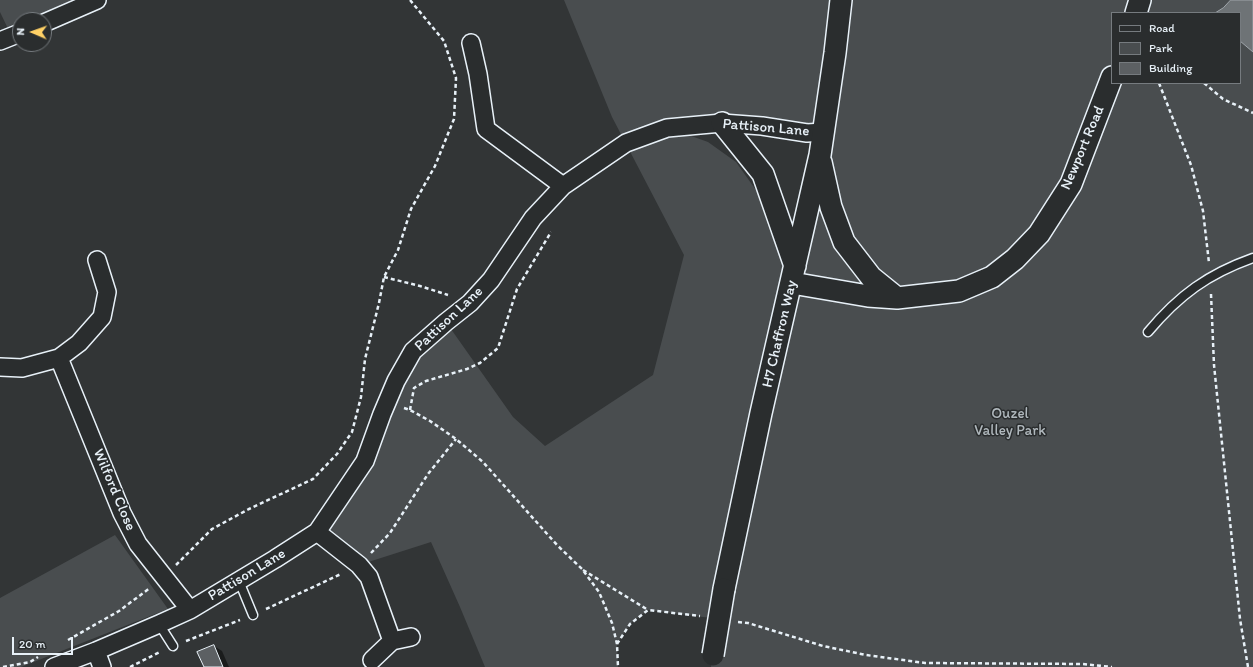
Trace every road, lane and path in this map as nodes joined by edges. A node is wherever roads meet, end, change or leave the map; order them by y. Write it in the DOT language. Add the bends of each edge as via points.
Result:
graph roads {
  1 [pos="97,0"];
  2 [pos="410,0"];
  3 [pos="841,0"];
  4 [pos="1140,0"];
  5 [pos="1136,12"];
  6 [pos="52,20"];
  7 [pos="12,36"];
  8 [pos="0,41"];
  9 [pos="471,43"];
  10 [pos="1111,80"];
  11 [pos="1159,84"];
  12 [pos="1205,84"];
  13 [pos="1253,113"];
  14 [pos="722,123"];
  15 [pos="824,132"];
  16 [pos="820,155"];
  17 [pos="563,186"];
  18 [pos="551,232"];
  19 [pos="1253,258"];
  20 [pos="97,260"];
  21 [pos="794,275"];
  22 [pos="384,277"];
  23 [pos="1210,277"];
  24 [pos="897,298"];
  25 [pos="470,303"];
  26 [pos="1148,332"];
  27 [pos="59,358"];
  28 [pos="0,367"];
  29 [pos="361,397"];
  30 [pos="387,403"];
  31 [pos="410,410"];
  32 [pos="456,439"];
  33 [pos="317,532"];
  34 [pos="359,565"];
  35 [pos="582,569"];
  36 [pos="164,577"];
  37 [pos="239,581"];
  38 [pos="190,610"];
  39 [pos="648,610"];
  40 [pos="253,615"];
  41 [pos="705,617"];
  42 [pos="734,621"];
  43 [pos="159,624"];
  44 [pos="411,637"];
  45 [pos="392,640"];
  46 [pos="64,642"];
  47 [pos="616,644"];
  48 [pos="173,646"];
  49 [pos="96,651"];
  50 [pos="49,660"];
  51 [pos="372,660"];
  52 [pos="712,661"];
  53 [pos="2,667"];
  54 [pos="102,667"];
  55 [pos="130,667"];
  56 [pos="618,667"];
  57 [pos="1112,667"];
  58 [pos="1248,667"];
  1 -- 6 [label="street"];
  2 -- 22 [label="path" via="444,41 456,78 454,119 435,166 410,209 398,250"];
  3 -- 15 [label="street, H7 Chaffron Way"];
  4 -- 5 [label="street"];
  7 -- 8 [label="street"];
  9 -- 17 [label="street" via="486,128"];
  10 -- 24 [label="street, Newport Road" via="1071,184 1039,234 1015,259 992,277 959,291"];
  11 -- 23 [label="path" via="1191,164 1201,204"];
  12 -- 13 [label="path" via="1223,98"];
  14 -- 15 [label="street, Pattison Lane" via="807,133"];
  14 -- 17 [label="street, Pattison Lane" via="667,128 626,143"];
  14 -- 21 [label="street" via="763,174"];
  15 -- 16 [label="street, H7 Chaffron Way"];
  16 -- 21 [label="street, H7 Chaffron Way"];
  16 -- 24 [label="street" via="831,207 844,242 871,277"];
  17 -- 25 [label="street, Pattison Lane" via="533,218 491,280"];
  18 -- 31 [label="path" via="517,289 498,348 480,363 426,381 414,388"];
  19 -- 23 [label="lane"];
  20 -- 27 [label="street" via="107,292 102,317 79,343"];
  21 -- 24 [label="street, Newport Road" via="868,296"];
  21 -- 52 [label="street, H7 Chaffron Way, bridge" via="724,589"];
  22 -- 25 [label="path"];
  22 -- 29 [label="path" via="365,359"];
  23 -- 26 [label="lane" via="1185,294"];
  23 -- 58 [label="path" via="1214,365 1239,611"];
  25 -- 30 [label="street, Pattison Lane" via="413,351"];
  27 -- 28 [label="street" via="22,368"];
  27 -- 36 [label="street, Wilford Close" via="122,513 138,544"];
  29 -- 30 [label="path"];
  29 -- 36 [label="path" via="352,432 337,454 313,479 212,529"];
  30 -- 31 [label="path"];
  30 -- 33 [label="street, Pattison Lane" via="365,461"];
  31 -- 32 [label="path"];
  32 -- 34 [label="path" via="428,474 390,533"];
  32 -- 35 [label="path" via="483,462 557,545"];
  33 -- 34 [label="street"];
  33 -- 37 [label="street, Pattison Lane"];
  34 -- 40 [label="path"];
  34 -- 45 [label="street" via="369,577"];
  35 -- 39 [label="path"];
  35 -- 47 [label="path" via="599,592 612,623"];
  36 -- 38 [label="street, Wilford Close"];
  36 -- 46 [label="path" via="119,611"];
  37 -- 38 [label="street, Pattison Lane"];
  37 -- 40 [label="lane"];
  38 -- 43 [label="street, Pattison Lane"];
  39 -- 41 [label="path"];
  39 -- 47 [label="path" via="630,624"];
  40 -- 48 [label="path"];
  42 -- 57 [label="path" via="823,646 925,663 1084,664"];
  43 -- 48 [label="lane"];
  43 -- 49 [label="street, Pattison Lane"];
  44 -- 45 [label="street"];
  45 -- 51 [label="street"];
  47 -- 56 [label="path"];
  48 -- 55 [label="path"];
  49 -- 50 [label="street, Pattison Lane"];
  49 -- 54 [label="street"];
  50 -- 53 [label="path"];
}
